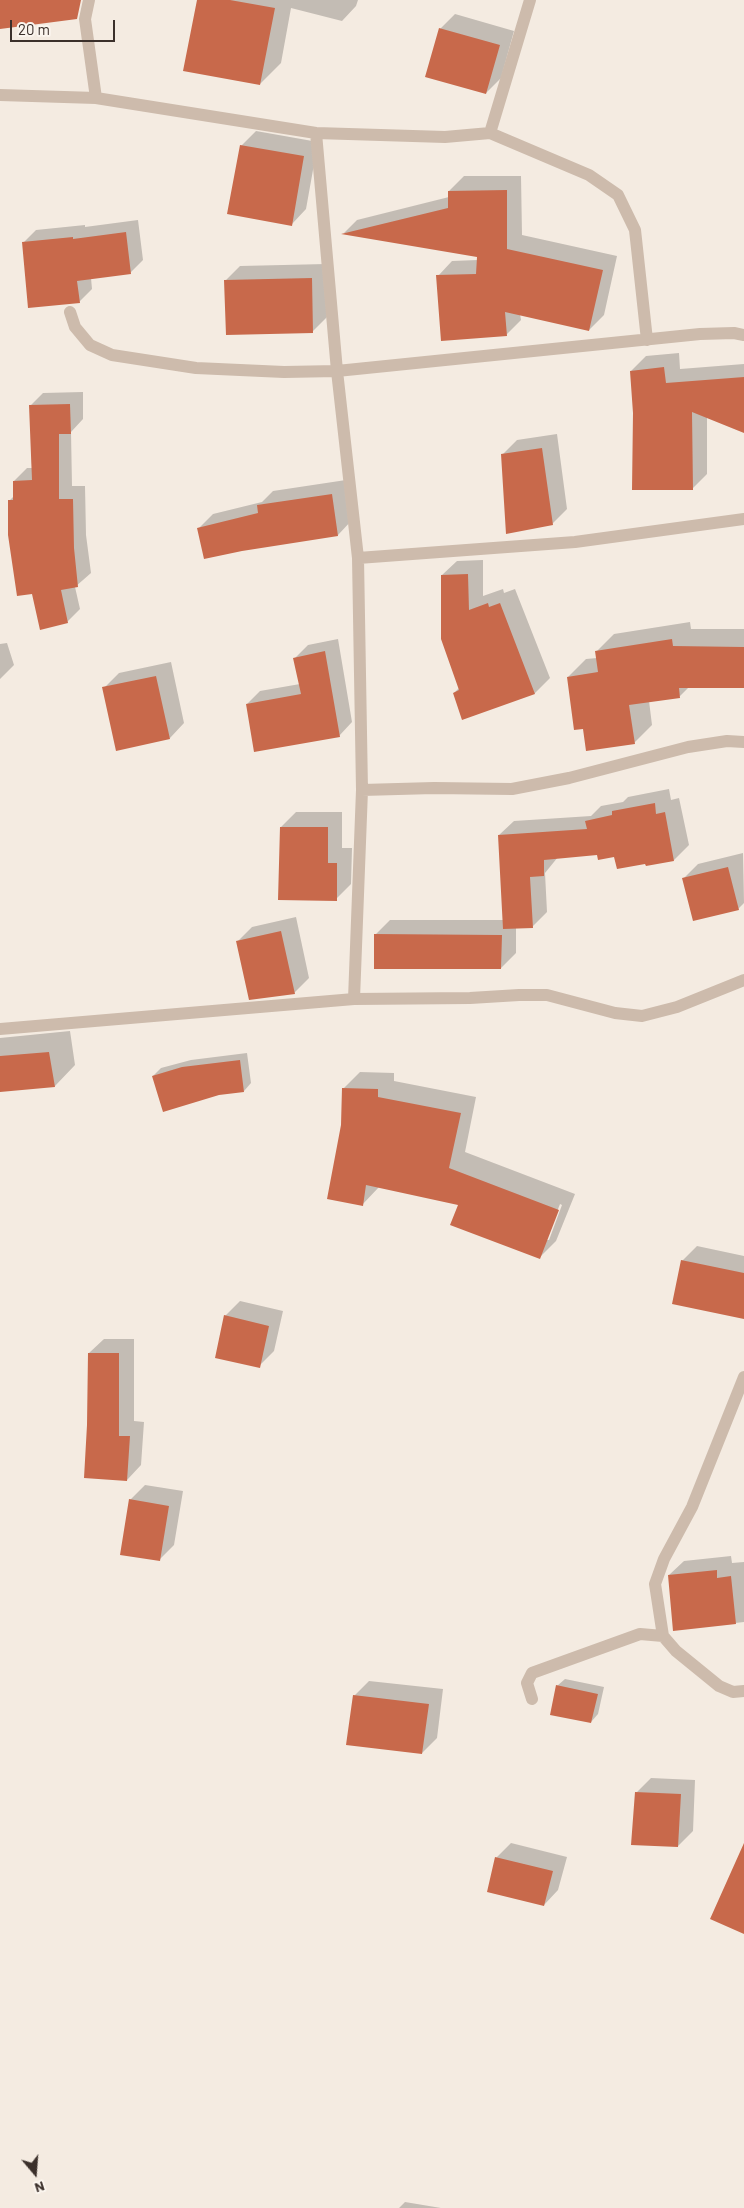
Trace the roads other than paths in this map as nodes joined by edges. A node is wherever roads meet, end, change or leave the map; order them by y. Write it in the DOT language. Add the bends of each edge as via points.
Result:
graph roads {
  1 [pos="89,0"];
  2 [pos="530,0"];
  3 [pos="0,95"];
  4 [pos="96,98"];
  5 [pos="316,133"];
  6 [pos="490,133"];
  7 [pos="70,312"];
  8 [pos="744,335"];
  9 [pos="647,340"];
  10 [pos="337,371"];
  11 [pos="744,519"];
  12 [pos="358,558"];
  13 [pos="744,742"];
  14 [pos="362,790"];
  15 [pos="744,980"];
  16 [pos="354,999"];
  17 [pos="0,1029"];
  18 [pos="744,1377"];
  19 [pos="663,1636"];
  20 [pos="744,1691"];
  21 [pos="532,1699"];
  1 -- 4 [label="street" via="85,19"];
  2 -- 6 [label="street"];
  3 -- 4 [label="street"];
  4 -- 5 [label="street"];
  5 -- 6 [label="street" via="445,137"];
  5 -- 10 [label="street"];
  6 -- 9 [label="street" via="590,174 618,194 636,230"];
  7 -- 10 [label="street" via="75,327 90,345 112,355 196,368"];
  8 -- 9 [label="street" via="734,332"];
  9 -- 10 [label="street"];
  10 -- 12 [label="street"];
  11 -- 12 [label="street" via="575,542"];
  12 -- 14 [label="street"];
  13 -- 14 [label="street" via="727,741 688,747 569,778 512,789"];
  14 -- 16 [label="street"];
  15 -- 16 [label="street" via="676,1007 642,1016 614,1013 548,995"];
  16 -- 17 [label="street"];
  18 -- 19 [label="street" via="692,1507 664,1559 656,1584"];
  19 -- 20 [label="street" via="718,1686 733,1692"];
  19 -- 21 [label="street" via="640,1634 532,1673 527,1683"];
}
